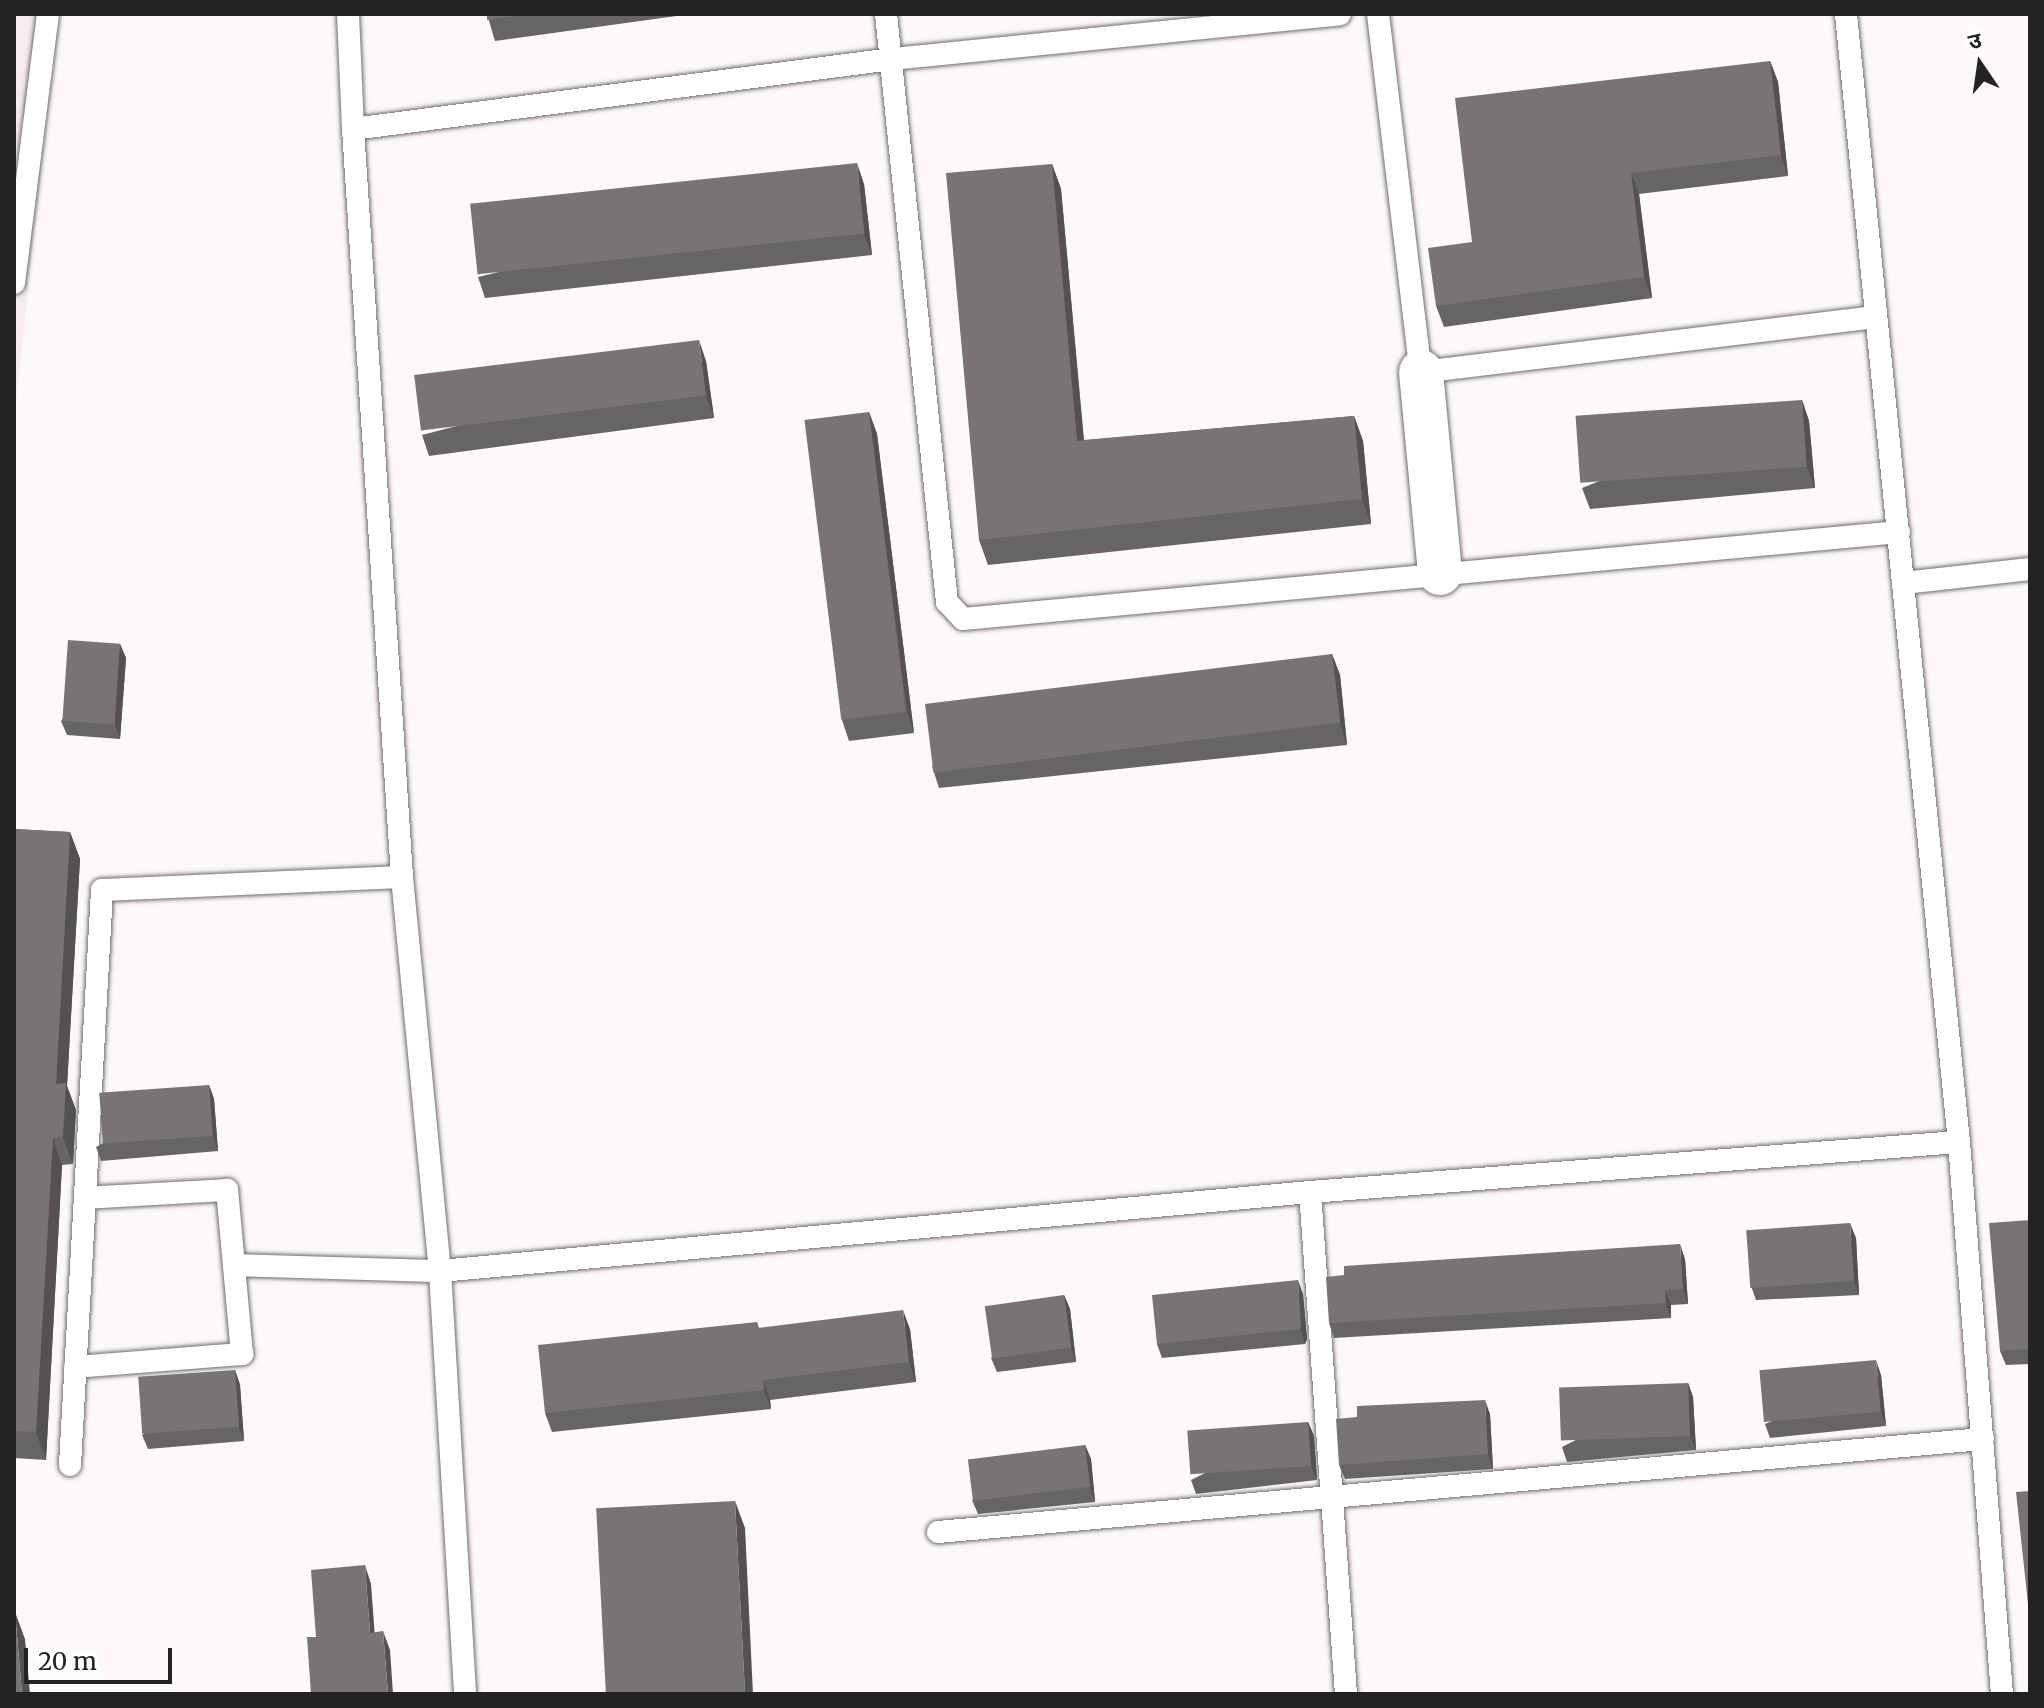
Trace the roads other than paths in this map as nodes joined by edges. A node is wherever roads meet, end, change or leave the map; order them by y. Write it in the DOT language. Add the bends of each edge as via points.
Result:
graph roads {
  1 [pos="48,14"];
  2 [pos="348,14"];
  3 [pos="886,14"];
  4 [pos="1340,14"];
  5 [pos="1378,14"];
  6 [pos="1846,14"];
  7 [pos="1294,17"];
  8 [pos="892,59"];
  9 [pos="353,129"];
  10 [pos="14,283"];
  11 [pos="1875,317"];
  12 [pos="1421,372"];
  13 [pos="1899,532"];
  14 [pos="2030,569"];
  15 [pos="1440,573"];
  16 [pos="1903,583"];
  17 [pos="402,877"];
  18 [pos="1959,1142"];
  19 [pos="1310,1192"];
  20 [pos="85,1198"];
  21 [pos="234,1265"];
  22 [pos="440,1271"];
  23 [pos="75,1367"];
  24 [pos="1983,1439"];
  25 [pos="70,1465"];
  26 [pos="1333,1494"];
  27 [pos="938,1532"];
  28 [pos="465,1694"];
  29 [pos="1346,1694"];
  30 [pos="2002,1694"];
  1 -- 10 [label="lane"];
  2 -- 9 [label="lane"];
  3 -- 8 [label="lane"];
  4 -- 7 [label="lane"];
  5 -- 12 [label="lane"];
  6 -- 11 [label="lane"];
  7 -- 8 [label="lane"];
  8 -- 9 [label="lane"];
  8 -- 15 [label="lane" via="947,602 963,619"];
  9 -- 17 [label="lane"];
  11 -- 12 [label="lane"];
  11 -- 13 [label="lane"];
  12 -- 15 [label="street"];
  13 -- 15 [label="lane"];
  13 -- 16 [label="lane"];
  14 -- 16 [label="lane"];
  16 -- 18 [label="lane"];
  17 -- 20 [label="lane" via="102,890"];
  17 -- 22 [label="lane"];
  18 -- 19 [label="lane"];
  18 -- 24 [label="lane"];
  19 -- 22 [label="lane"];
  19 -- 26 [label="lane"];
  20 -- 21 [label="lane" via="227,1190"];
  20 -- 23 [label="lane"];
  21 -- 22 [label="lane"];
  21 -- 23 [label="lane" via="242,1354"];
  22 -- 28 [label="lane"];
  23 -- 25 [label="lane"];
  24 -- 26 [label="lane"];
  24 -- 30 [label="lane"];
  26 -- 27 [label="lane"];
  26 -- 29 [label="lane"];
}
